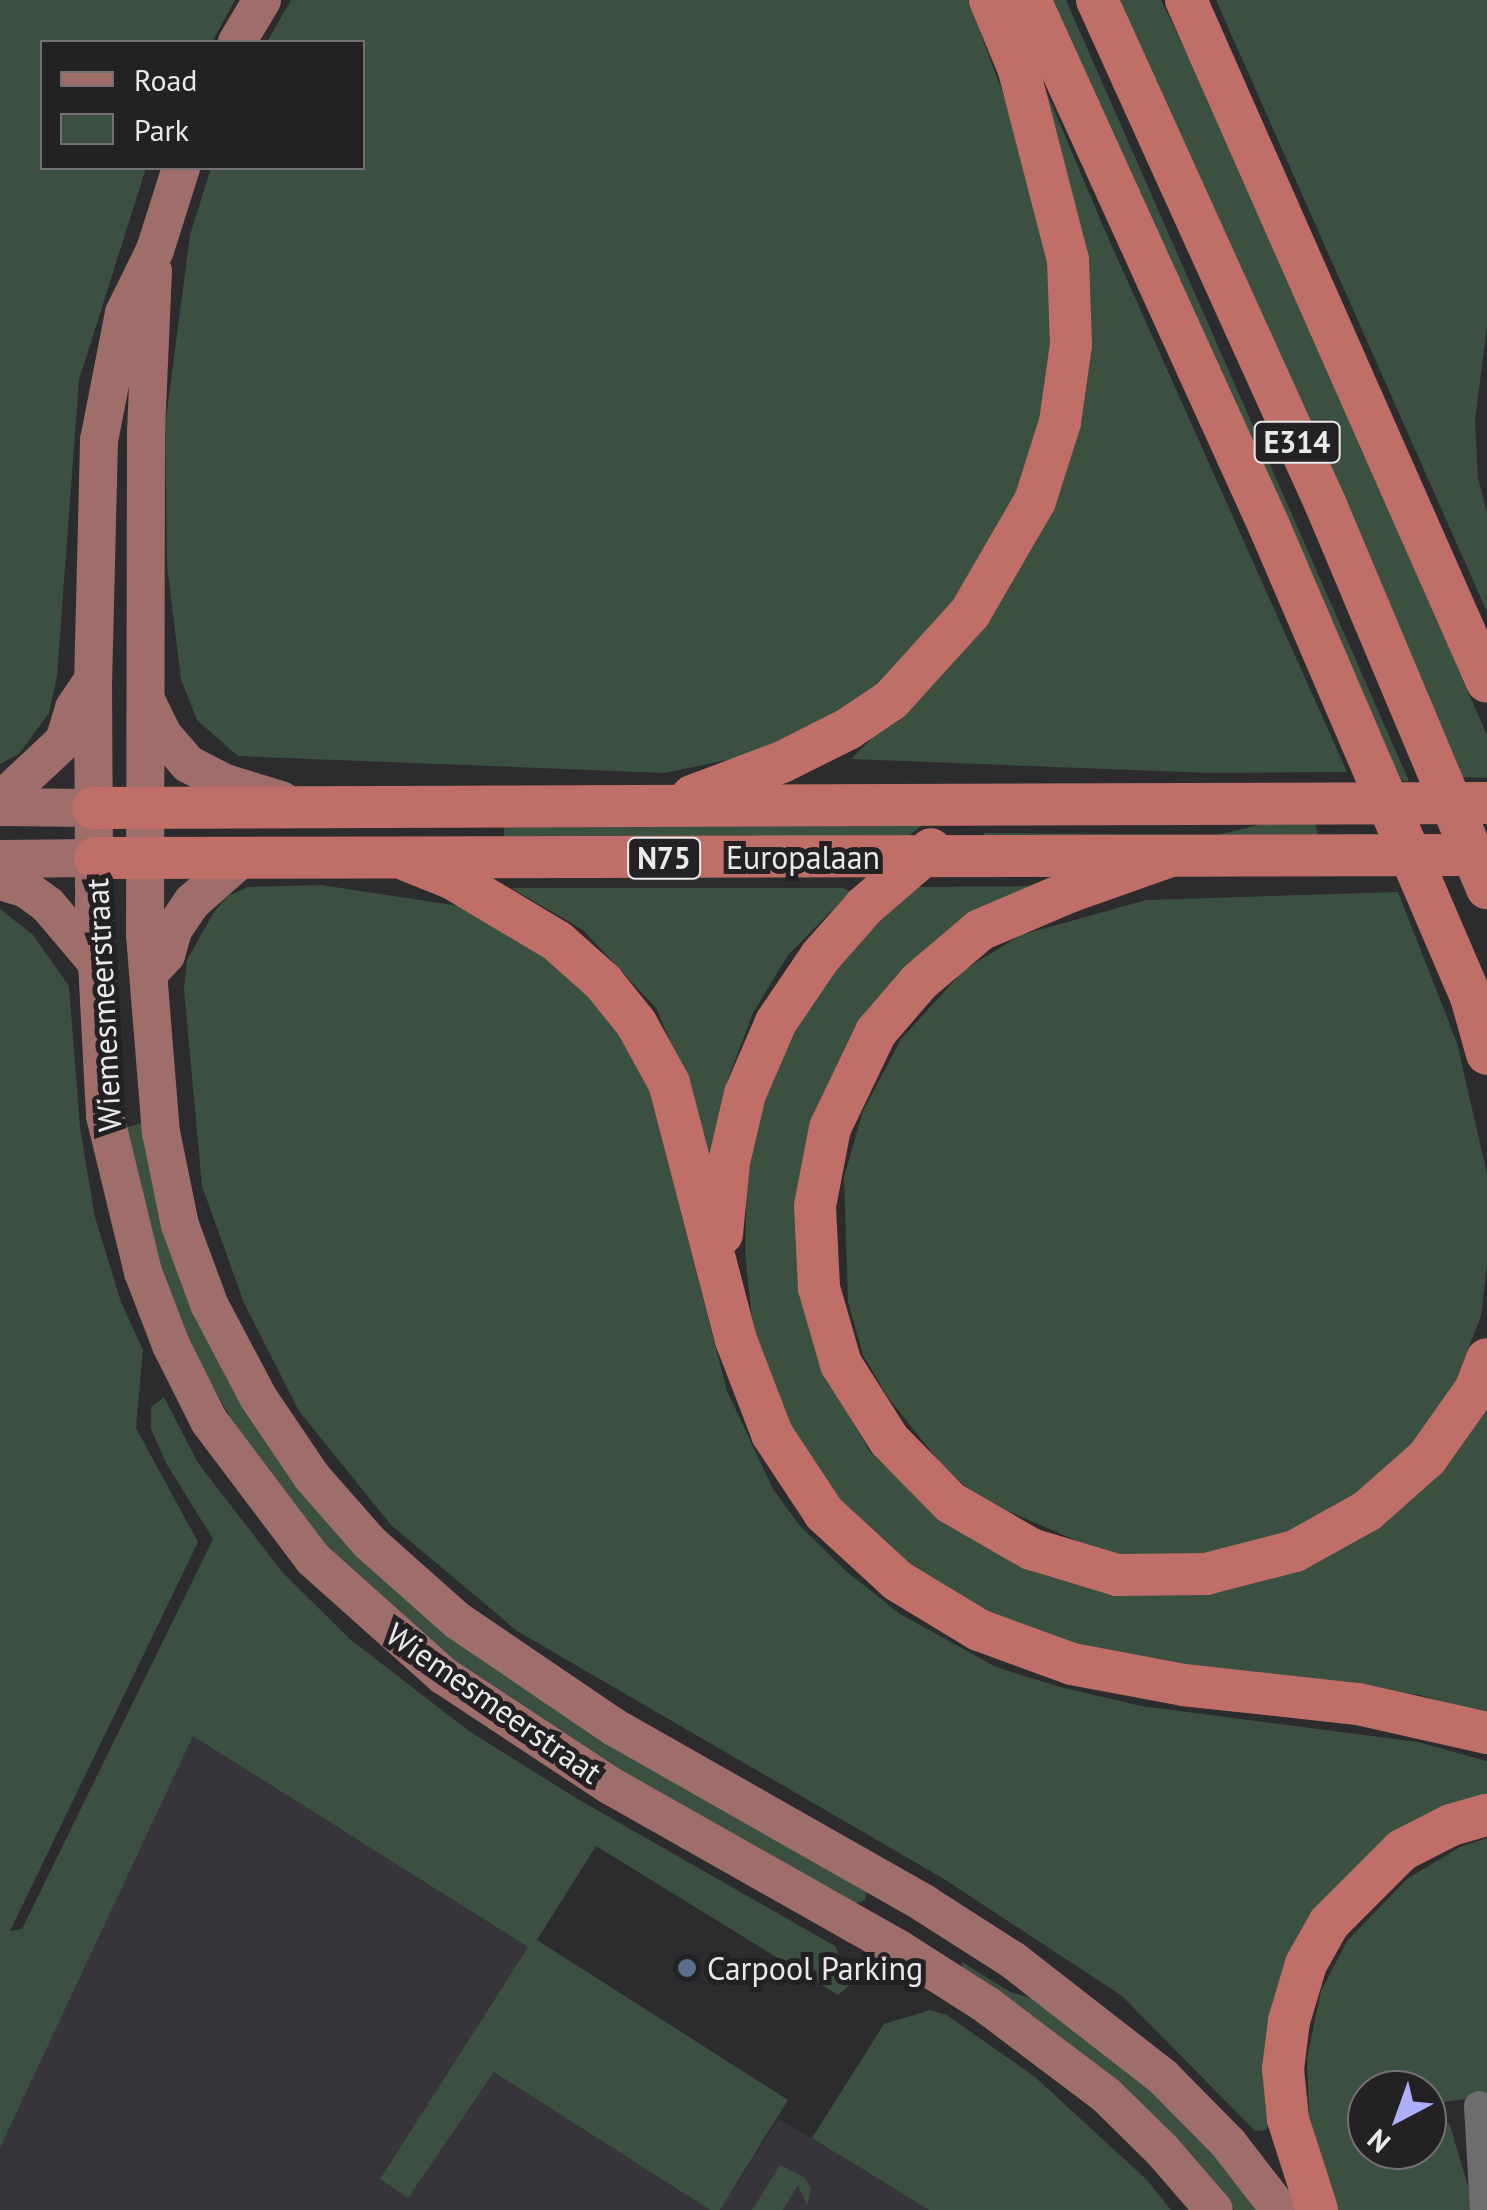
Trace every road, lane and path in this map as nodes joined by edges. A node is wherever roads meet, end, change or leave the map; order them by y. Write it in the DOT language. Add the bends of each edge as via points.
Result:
graph roads {
  1 [pos="262,0"];
  2 [pos="990,0"];
  3 [pos="1030,0"];
  4 [pos="1097,0"];
  5 [pos="1186,0"];
  6 [pos="239,40"];
  7 [pos="180,170"];
  8 [pos="155,250"];
  9 [pos="93,679"];
  10 [pos="1487,682"];
  11 [pos="146,700"];
  12 [pos="0,804"];
  13 [pos="1042,804"];
  14 [pos="1487,804"];
  15 [pos="296,805"];
  16 [pos="668,805"];
  17 [pos="145,807"];
  18 [pos="93,808"];
  19 [pos="1487,855"];
  20 [pos="922,856"];
  21 [pos="95,858"];
  22 [pos="144,858"];
  23 [pos="242,858"];
  24 [pos="1168,858"];
  25 [pos="0,859"];
  26 [pos="406,860"];
  27 [pos="0,881"];
  28 [pos="1487,888"];
  29 [pos="96,962"];
  30 [pos="148,973"];
  31 [pos="1487,1054"];
  32 [pos="718,1274"];
  33 [pos="1487,1359"];
  34 [pos="1487,1733"];
  35 [pos="1487,1815"];
  36 [pos="1479,2106"];
  37 [pos="1214,2210"];
  38 [pos="1280,2210"];
  39 [pos="1316,2210"];
  40 [pos="1486,2210"];
  1 -- 6 [label="main road"];
  2 -- 16 [label="highway" via="1019,70 1068,260 1071,345 1060,422 1036,500 970,612 890,700 848,730 782,762"];
  3 -- 31 [label="highway" via="1269,526 1471,997"];
  4 -- 28 [label="highway, E314" via="1325,503"];
  5 -- 10 [label="highway, E314"];
  7 -- 8 [label="main road, Wiemesmeerstraat"];
  8 -- 9 [label="main road, Wiemesmeerstraat" via="124,314 99,440"];
  8 -- 11 [label="main road, Wiemesmeerstraat" via="146,430"];
  9 -- 12 [label="main road" via="64,741"];
  9 -- 18 [label="main road, Wiemesmeerstraat"];
  11 -- 15 [label="main road" via="188,764"];
  11 -- 17 [label="main road, Wiemesmeerstraat"];
  12 -- 18 [label="main road, Europalaan / N75"];
  13 -- 14 [label="highway, Europalaan / N75"];
  13 -- 16 [label="highway, Europalaan / N75"];
  13 -- 20 [label="highway" via="959,830"];
  15 -- 16 [label="highway, Europalaan / N75"];
  15 -- 17 [label="highway, Europalaan / N75"];
  17 -- 18 [label="highway, Europalaan / N75"];
  17 -- 22 [label="main road, Wiemesmeerstraat"];
  18 -- 21 [label="main road, Wiemesmeerstraat"];
  19 -- 24 [label="highway, Europalaan / N75"];
  20 -- 24 [label="highway, Europalaan / N75"];
  20 -- 26 [label="highway, Europalaan / N75"];
  20 -- 32 [label="highway" via="820,956 776,1022 737,1128"];
  21 -- 22 [label="highway, Europalaan / N75"];
  21 -- 25 [label="main road, Europalaan / N75"];
  21 -- 29 [label="main road, Wiemesmeerstraat"];
  22 -- 23 [label="highway, Europalaan / N75"];
  22 -- 30 [label="main road, Wiemesmeerstraat"];
  23 -- 26 [label="highway, Europalaan / N75"];
  23 -- 30 [label="main road" via="192,902 172,930 166,955"];
  24 -- 33 [label="highway" via="980,930 876,1032 830,1128 815,1206 819,1288 841,1364 889,1440 951,1503 1032,1549 1117,1575 1206,1574 1295,1551 1367,1511 1427,1458 1475,1390"];
  26 -- 32 [label="highway" via="453,879 557,941 604,982 636,1023 669,1082"];
  27 -- 29 [label="main road" via="48,906"];
  29 -- 37 [label="main road, Wiemesmeerstraat" via="105,1116 143,1272 210,1421 313,1559 372,1616 516,1728 899,1949 1030,2036 1106,2096"];
  30 -- 38 [label="main road, Wiemesmeerstraat" via="161,1132 180,1224 209,1304 258,1398 312,1477 370,1543 532,1675 926,1904 1060,1993 1163,2077 1228,2143"];
  32 -- 34 [label="highway" via="755,1394 795,1474 824,1513 932,1604 1023,1650 1072,1664 1183,1685 1358,1704"];
  35 -- 39 [label="highway" via="1402,1850 1329,1923 1306,1964 1283,2069 1288,2119"];
  36 -- 40 [label="street"];
}
